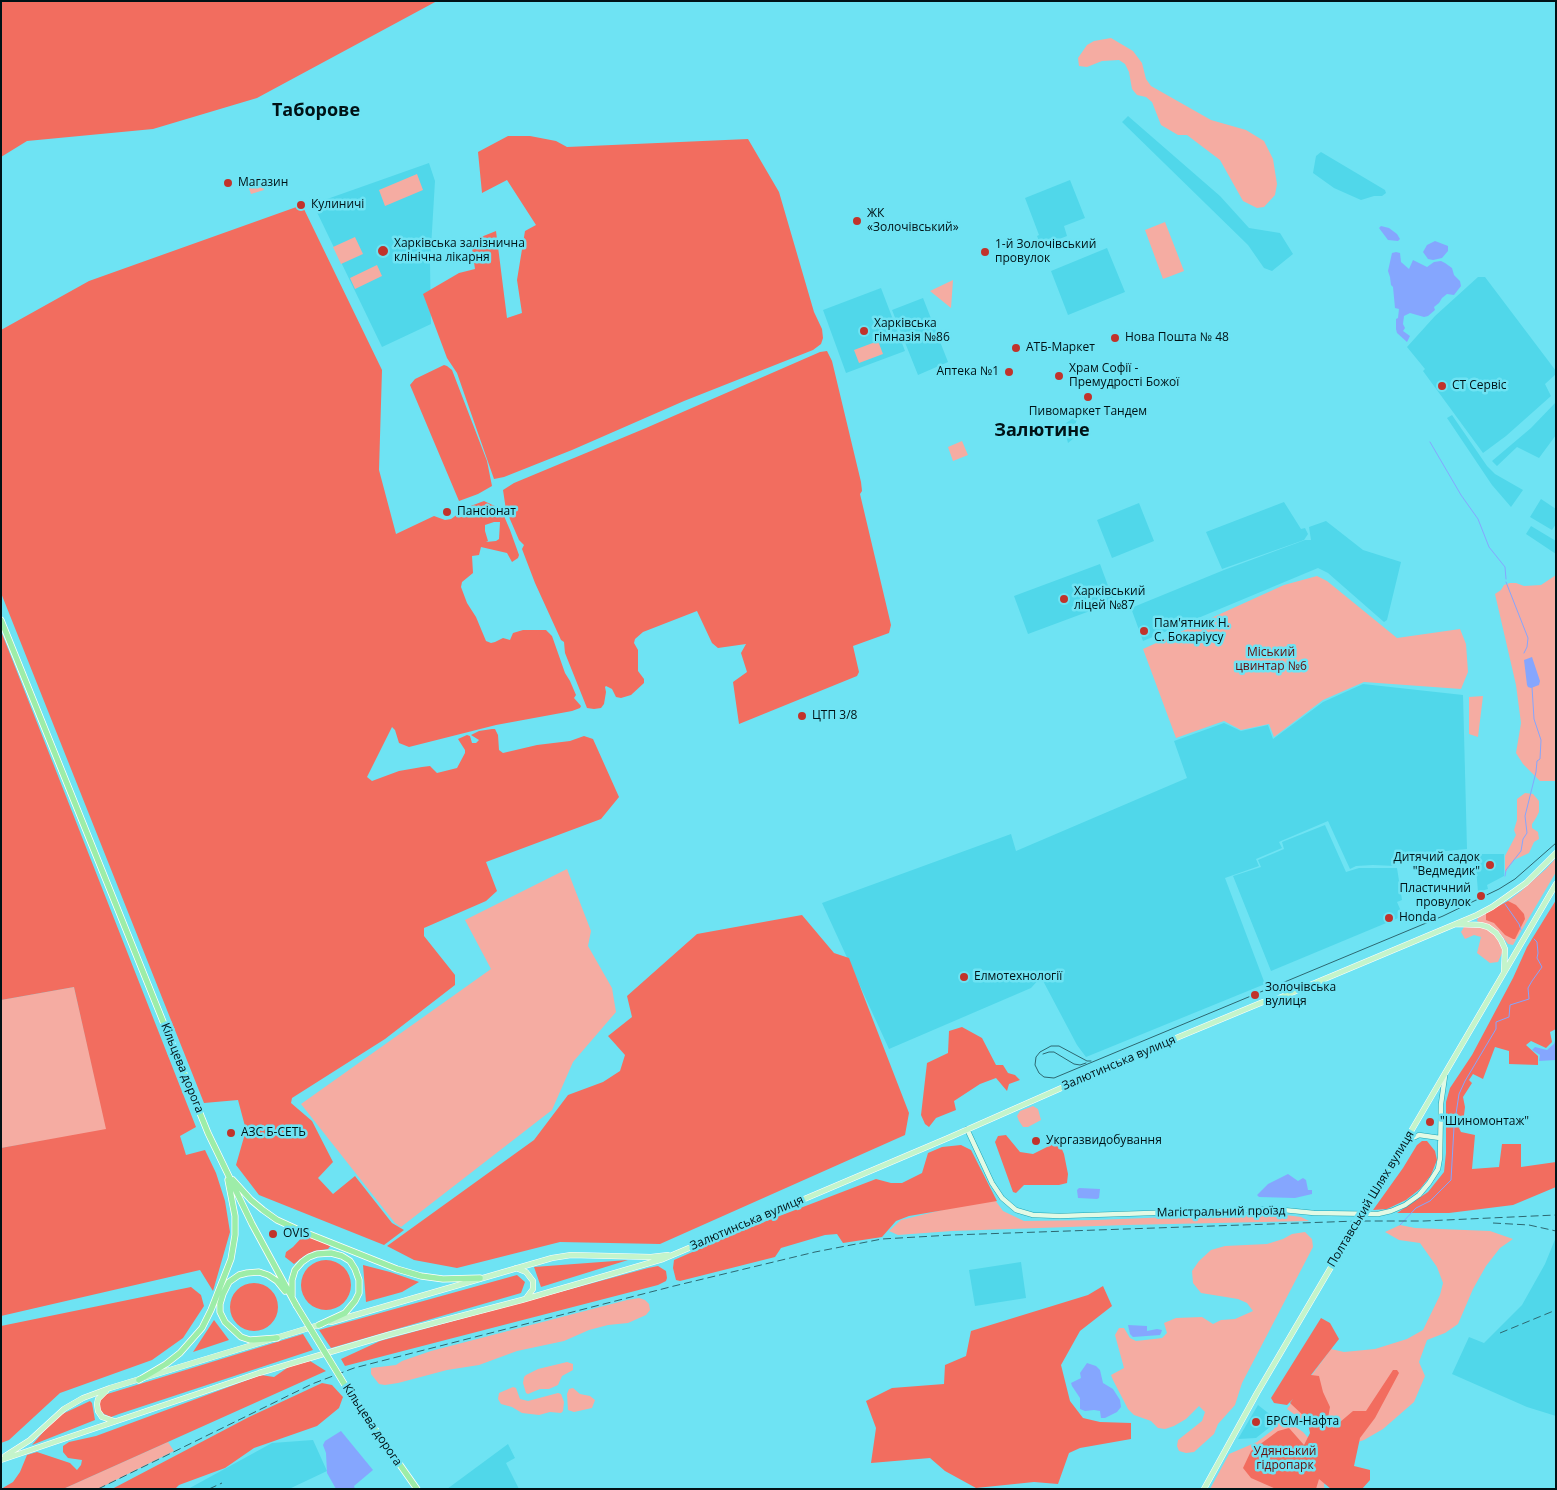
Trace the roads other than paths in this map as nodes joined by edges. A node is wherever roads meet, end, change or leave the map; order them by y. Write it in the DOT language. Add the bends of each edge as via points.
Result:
graph roads {
  1 [pos="1,620"];
  2 [pos="1556,853"];
  3 [pos="1556,884"];
  4 [pos="1477,915"];
  5 [pos="1455,924"];
  6 [pos="1478,924"];
  7 [pos="1504,974"];
  8 [pos="1446,1073"];
  9 [pos="966,1129"];
  10 [pos="1440,1138"];
  11 [pos="1405,1142"];
  12 [pos="225,1168"];
  13 [pos="671,1255"];
  14 [pos="511,1268"];
  15 [pos="480,1278"];
  16 [pos="292,1298"];
  17 [pos="522,1300"];
  18 [pos="319,1325"];
  19 [pos="277,1338"];
  20 [pos="140,1380"];
  21 [pos="110,1388"];
  22 [pos="123,1420"];
  23 [pos="1,1459"];
  24 [pos="417,1489"];
  25 [pos="1204,1489"];
  1 -- 12 [label="highway, Кільцева дорога"];
  2 -- 4 [label="main road, Залютинська вулиця" via="1526,883"];
  3 -- 7 [label="main road, Полтавський Шлях вулиця"];
  4 -- 5 [label="main road, Залютинська вулиця"];
  4 -- 6 [label="main road" via="1475,921"];
  5 -- 6 [label="main road"];
  5 -- 9 [label="main road, Залютинська вулиця" via="1152,1048"];
  6 -- 7 [label="main road" via="1493,930 1502,942"];
  7 -- 8 [label="main road, Полтавський Шлях вулиця"];
  8 -- 10 [label="main road, Магістральний проїзд"];
  8 -- 11 [label="main road, Полтавський Шлях вулиця"];
  9 -- 10 [label="main road, Магістральний проїзд" via="1002,1198 1016,1210 1033,1215 1060,1216 1273,1209 1378,1214 1405,1205 1429,1183 1438,1169"];
  9 -- 13 [label="main road, Залютинська вулиця"];
  10 -- 11 [label="main road" via="1420,1136"];
  11 -- 25 [label="main road, Полтавський Шлях вулиця, bridge"];
  12 -- 15 [label="highway" via="257,1206 298,1230 421,1276"];
  12 -- 16 [label="highway, Кільцева дорога"];
  12 -- 20 [label="highway" via="236,1230 218,1294 206,1320 189,1344"];
  13 -- 14 [label="main road" via="565,1256"];
  13 -- 17 [label="main road, Залютинська вулиця"];
  14 -- 15 [label="main road"];
  14 -- 17 [label="main road" via="521,1269 533,1281 532,1291"];
  15 -- 18 [label="main road"];
  16 -- 18 [label="highway" via="294,1273 305,1259 330,1253 350,1261 359,1280 356,1301 345,1312"];
  16 -- 19 [label="highway" via="271,1277 253,1272 232,1279 223,1294 221,1316 234,1332 250,1340"];
  16 -- 24 [label="highway, Кільцева дорога, bridge" via="352,1395"];
  17 -- 22 [label="main road, Залютинська вулиця" via="259,1373"];
  18 -- 19 [label="main road"];
  19 -- 20 [label="main road"];
  20 -- 21 [label="main road"];
  21 -- 22 [label="main road" via="98,1399 98,1411 108,1420"];
  21 -- 23 [label="main road" via="69,1406 25,1444"];
  22 -- 23 [label="main road, Залютинська вулиця"];
}
